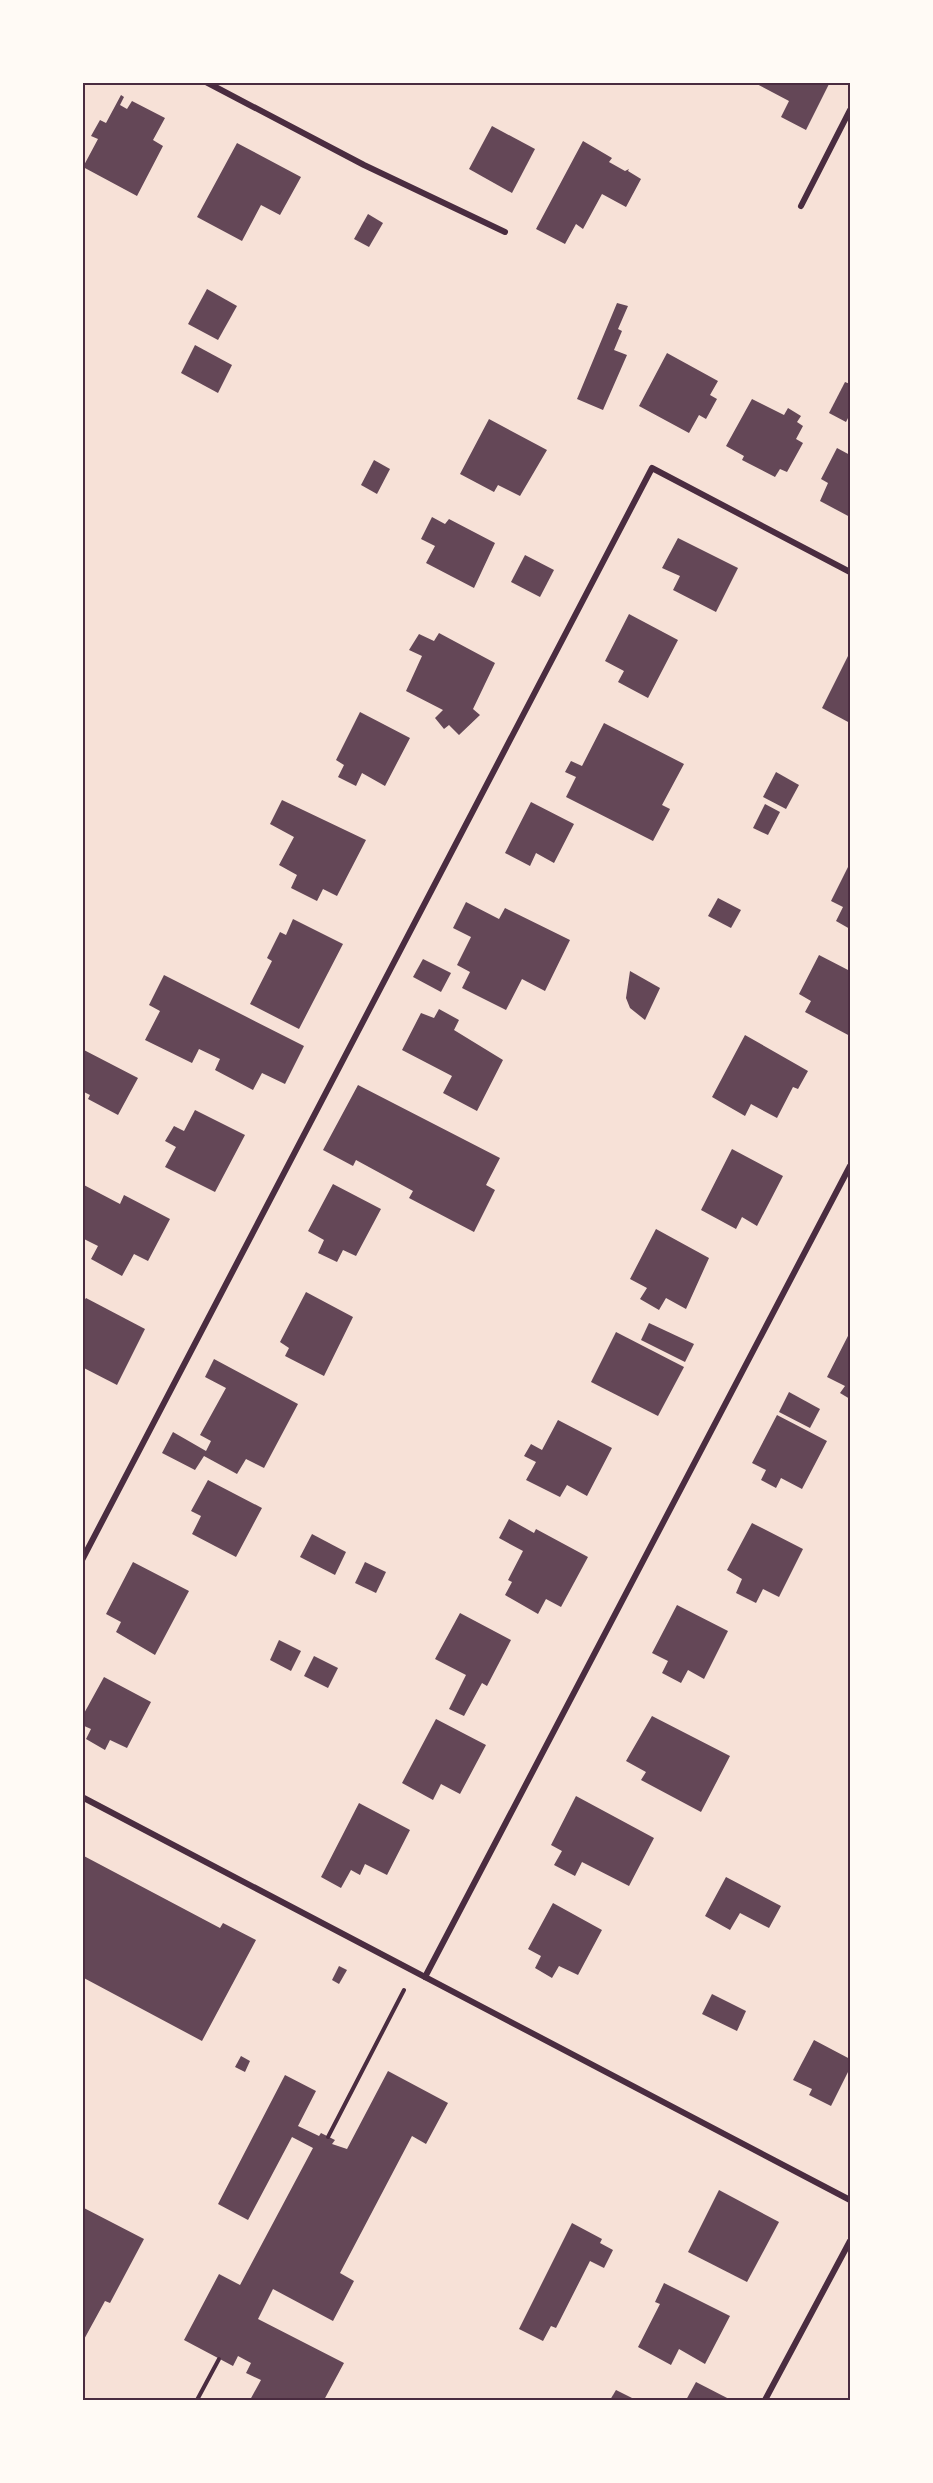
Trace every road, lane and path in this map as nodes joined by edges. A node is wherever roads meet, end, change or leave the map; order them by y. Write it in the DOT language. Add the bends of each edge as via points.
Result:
graph roads {
  1 [pos="206,82"];
  2 [pos="850,110"];
  3 [pos="801,206"];
  4 [pos="505,232"];
  5 [pos="850,572"];
  6 [pos="850,1166"];
  7 [pos="82,1560"];
  8 [pos="82,1797"];
  9 [pos="414,1971"];
  10 [pos="425,1977"];
  11 [pos="328,2137"];
  12 [pos="850,2200"];
  13 [pos="850,2241"];
  14 [pos="219,2359"];
  15 [pos="197,2400"];
  16 [pos="765,2400"];
  1 -- 4 [label="street" via="364,165"];
  2 -- 3 [label="street"];
  5 -- 7 [label="street" via="652,468"];
  6 -- 10 [label="street"];
  8 -- 9 [label="street"];
  9 -- 10 [label="street"];
  9 -- 11 [label="path"];
  10 -- 12 [label="street"];
  13 -- 16 [label="street"];
  14 -- 15 [label="path"];
}
